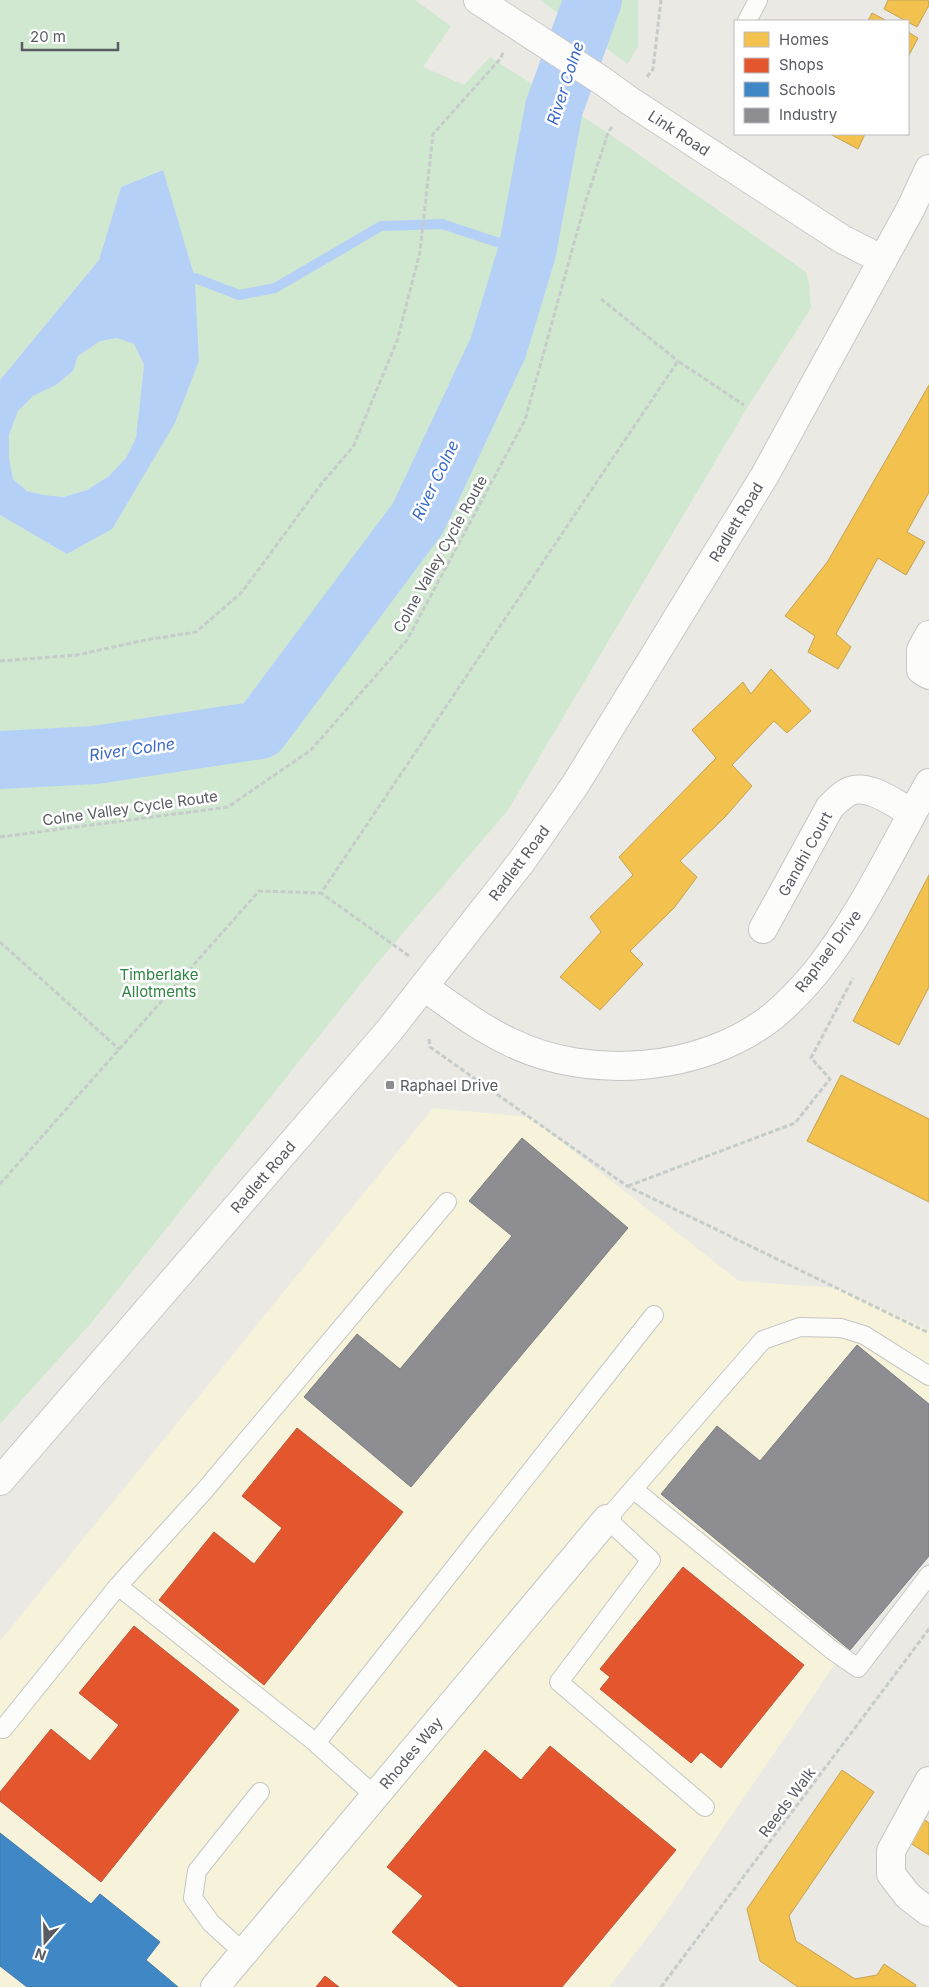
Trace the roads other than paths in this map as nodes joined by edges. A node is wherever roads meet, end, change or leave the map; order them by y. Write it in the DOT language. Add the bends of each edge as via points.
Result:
graph roads {
  1 [pos="478,0"];
  2 [pos="758,0"];
  3 [pos="748,20"];
  4 [pos="929,169"];
  5 [pos="883,260"];
  6 [pos="929,635"];
  7 [pos="929,675"];
  8 [pos="929,783"];
  9 [pos="912,813"];
  10 [pos="764,930"];
  11 [pos="429,980"];
  12 [pos="447,1202"];
  13 [pos="654,1315"];
  14 [pos="929,1376"];
  15 [pos="0,1481"];
  16 [pos="633,1489"];
  17 [pos="607,1519"];
  18 [pos="929,1576"];
  19 [pos="118,1586"];
  20 [pos="3,1729"];
  21 [pos="316,1743"];
  22 [pos="929,1781"];
  23 [pos="260,1792"];
  24 [pos="375,1796"];
  25 [pos="705,1807"];
  26 [pos="929,1912"];
  27 [pos="243,1952"];
  28 [pos="215,1987"];
  1 -- 5 [label="street, Link Road" via="842,239"];
  2 -- 3 [label="lane"];
  4 -- 5 [label="street, Radlett Road"];
  5 -- 11 [label="street, Radlett Road" via="765,475 576,785 522,861"];
  6 -- 7 [label="street" via="921,650 921,670"];
  8 -- 9 [label="street, Raphael Drive"];
  9 -- 10 [label="street, Gandhi Court" via="874,792 860,789 841,796 830,808"];
  9 -- 11 [label="street, Raphael Drive" via="861,908 795,996 771,1018 700,1054 666,1062 600,1067 541,1054 510,1042"];
  11 -- 15 [label="street, Radlett Road" via="388,1032"];
  12 -- 19 [label="lane" via="205,1490"];
  13 -- 21 [label="lane"];
  14 -- 16 [label="lane" via="864,1335 841,1328 800,1327 763,1340"];
  16 -- 17 [label="lane"];
  16 -- 18 [label="lane" via="858,1668"];
  17 -- 24 [label="street, Rhodes Way"];
  17 -- 25 [label="lane" via="651,1560 558,1682"];
  19 -- 20 [label="lane"];
  19 -- 21 [label="lane"];
  21 -- 24 [label="lane"];
  22 -- 26 [label="street" via="891,1851 891,1874 908,1896"];
  23 -- 27 [label="lane" via="197,1871 193,1898 211,1923"];
  24 -- 27 [label="street, Rhodes Way"];
  27 -- 28 [label="street, Rhodes Way"];
}
